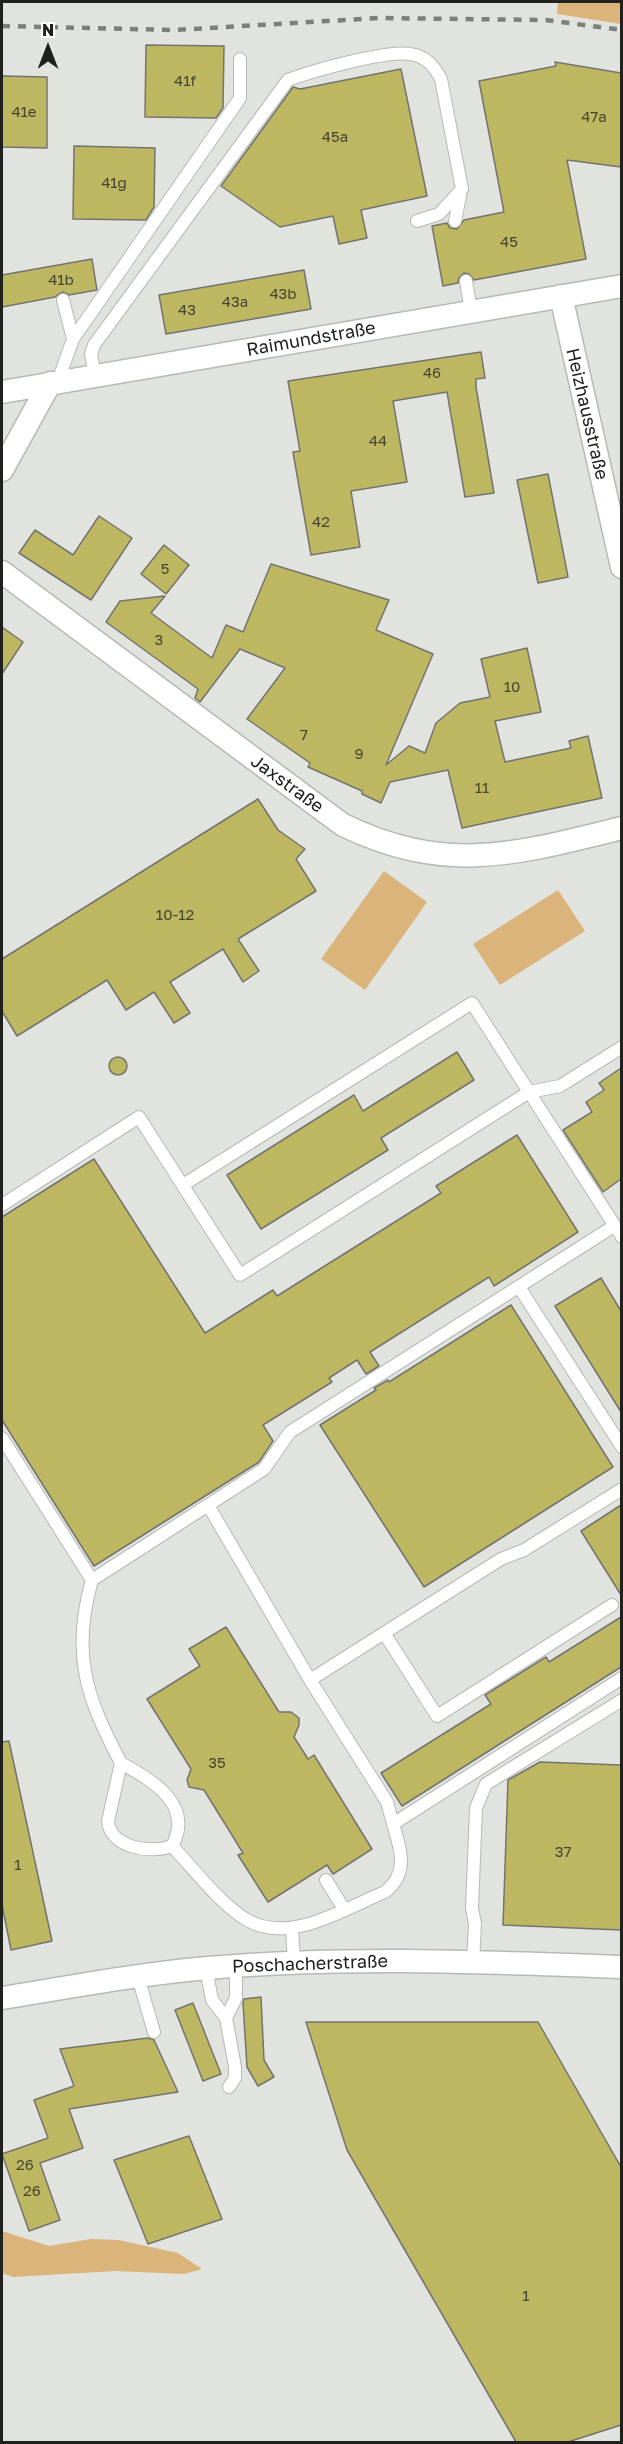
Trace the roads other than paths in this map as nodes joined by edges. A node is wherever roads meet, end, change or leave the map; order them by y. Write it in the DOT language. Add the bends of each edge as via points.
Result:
graph roads {
  1 [pos="240,59"];
  2 [pos="462,189"];
  3 [pos="417,221"];
  4 [pos="455,221"];
  5 [pos="466,281"];
  6 [pos="621,286"];
  7 [pos="561,296"];
  8 [pos="63,300"];
  9 [pos="471,311"];
  10 [pos="73,339"];
  11 [pos="95,375"];
  12 [pos="54,382"];
  13 [pos="2,392"];
  14 [pos="2,470"];
  15 [pos="621,567"];
  16 [pos="2,572"];
  17 [pos="621,828"];
  18 [pos="621,1047"];
  19 [pos="529,1092"];
  20 [pos="183,1185"];
  21 [pos="2,1205"];
  22 [pos="614,1226"];
  23 [pos="621,1237"];
  24 [pos="519,1287"];
  25 [pos="2,1438"];
  26 [pos="621,1447"];
  27 [pos="621,1489"];
  28 [pos="208,1505"];
  29 [pos="92,1580"];
  30 [pos="612,1605"];
  31 [pos="384,1634"];
  32 [pos="621,1678"];
  33 [pos="310,1680"];
  34 [pos="621,1700"];
  35 [pos="121,1762"];
  36 [pos="393,1824"];
  37 [pos="172,1846"];
  38 [pos="326,1880"];
  39 [pos="344,1909"];
  40 [pos="292,1928"];
  41 [pos="473,1962"];
  42 [pos="294,1963"];
  43 [pos="236,1966"];
  44 [pos="621,1967"];
  45 [pos="206,1968"];
  46 [pos="138,1977"];
  47 [pos="2,1998"];
  48 [pos="226,2018"];
  49 [pos="154,2032"];
  50 [pos="229,2087"];
  1 -- 10 [label="lane" via="240,98"];
  2 -- 3 [label="lane" via="439,214"];
  2 -- 4 [label="lane"];
  2 -- 11 [label="lane" via="441,79 432,63 412,54 397,53 288,80 94,345 91,354"];
  5 -- 9 [label="lane"];
  6 -- 7 [label="street, Raimundstraße"];
  7 -- 9 [label="street, Raimundstraße"];
  7 -- 15 [label="street, Heizhausstraße"];
  8 -- 10 [label="lane"];
  9 -- 11 [label="street, Raimundstraße"];
  10 -- 12 [label="lane"];
  11 -- 12 [label="street, Raimundstraße"];
  12 -- 13 [label="street, Raimundstraße"];
  12 -- 14 [label="street"];
  16 -- 17 [label="street, Jaxstraße" via="343,825 373,840 439,856 489,855 535,849"];
  18 -- 19 [label="lane" via="560,1086"];
  19 -- 20 [label="lane" via="472,1003"];
  19 -- 20 [label="lane" via="240,1275"];
  19 -- 22 [label="lane"];
  20 -- 21 [label="lane" via="139,1117"];
  22 -- 23 [label="lane"];
  22 -- 24 [label="lane"];
  24 -- 26 [label="lane"];
  24 -- 28 [label="lane" via="290,1432 264,1469"];
  25 -- 29 [label="lane"];
  27 -- 31 [label="lane"];
  28 -- 29 [label="lane"];
  28 -- 33 [label="lane"];
  29 -- 35 [label="lane" via="83,1622 84,1665 96,1717"];
  30 -- 31 [label="lane" via="437,1716"];
  31 -- 33 [label="lane"];
  32 -- 36 [label="lane"];
  33 -- 36 [label="lane" via="387,1802"];
  34 -- 41 [label="lane" via="486,1784 476,1808"];
  35 -- 37 [label="lane" via="158,1784 169,1798 178,1828"];
  35 -- 37 [label="lane" via="108,1830 114,1839 135,1847"];
  36 -- 39 [label="lane" via="402,1857 399,1876 385,1892"];
  37 -- 40 [label="lane" via="247,1920 274,1928"];
  38 -- 39 [label="lane"];
  39 -- 40 [label="lane"];
  40 -- 42 [label="lane"];
  41 -- 42 [label="street, Poschacherstraße"];
  41 -- 44 [label="street, Poschacherstraße"];
  42 -- 43 [label="street, Poschacherstraße"];
  43 -- 45 [label="street, Poschacherstraße"];
  43 -- 48 [label="lane" via="236,1998"];
  45 -- 46 [label="street, Poschacherstraße"];
  45 -- 48 [label="lane" via="212,2000"];
  46 -- 47 [label="street, Poschacherstraße"];
  46 -- 49 [label="lane"];
  48 -- 50 [label="lane" via="235,2078"];
}
